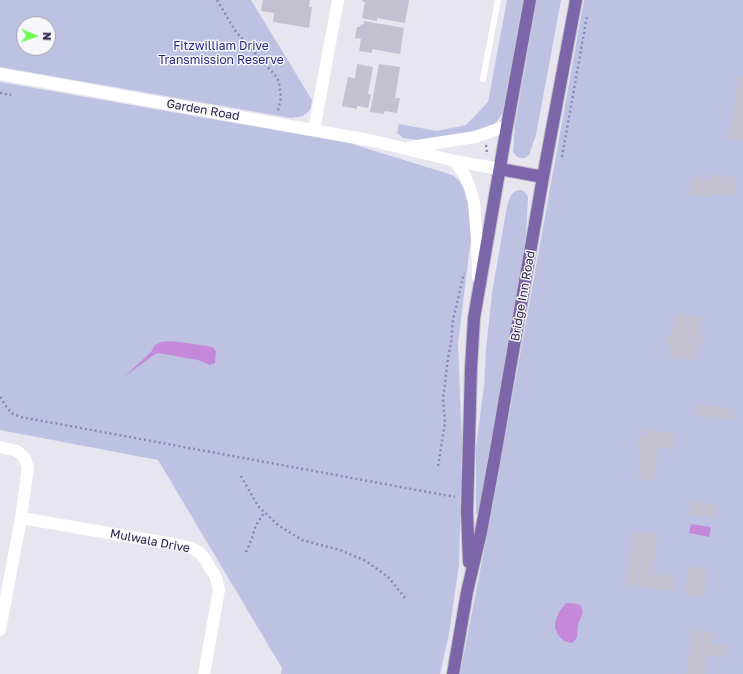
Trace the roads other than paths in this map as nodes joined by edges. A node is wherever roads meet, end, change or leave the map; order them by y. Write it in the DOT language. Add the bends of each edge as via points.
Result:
graph roads {
  1 [pos="338,0"];
  2 [pos="498,0"];
  3 [pos="530,0"];
  4 [pos="576,0"];
  5 [pos="0,74"];
  6 [pos="483,79"];
  7 [pos="506,126"];
  8 [pos="314,130"];
  9 [pos="406,148"];
  10 [pos="455,161"];
  11 [pos="500,169"];
  12 [pos="543,177"];
  13 [pos="478,290"];
  14 [pos="0,447"];
  15 [pos="21,518"];
  16 [pos="467,592"];
  17 [pos="0,630"];
  18 [pos="204,674"];
  19 [pos="453,674"];
  1 -- 8 [label="street"];
  2 -- 6 [label="lane"];
  3 -- 7 [label="main road, Bridge Inn Road"];
  4 -- 12 [label="main road, Bridge Inn Road"];
  5 -- 8 [label="street, Garden Road"];
  7 -- 9 [label="street, Garden Road" via="475,137"];
  7 -- 11 [label="main road, Bridge Inn Road"];
  8 -- 9 [label="street, Garden Road"];
  9 -- 10 [label="street, Garden Road"];
  10 -- 11 [label="street, Garden Road"];
  10 -- 13 [label="street" via="465,176 474,203"];
  11 -- 12 [label="main road, Garden Road"];
  11 -- 13 [label="main road, Bridge Inn Road"];
  12 -- 16 [label="main road, Bridge Inn Road" via="495,456"];
  13 -- 16 [label="main road, Bridge Inn Road" via="472,353"];
  14 -- 15 [label="street" via="18,451 28,467"];
  15 -- 17 [label="street"];
  15 -- 18 [label="street, Mulwala Drive" via="179,545 199,552 216,578 219,590"];
  16 -- 19 [label="main road, Bridge Inn Road"];
}
